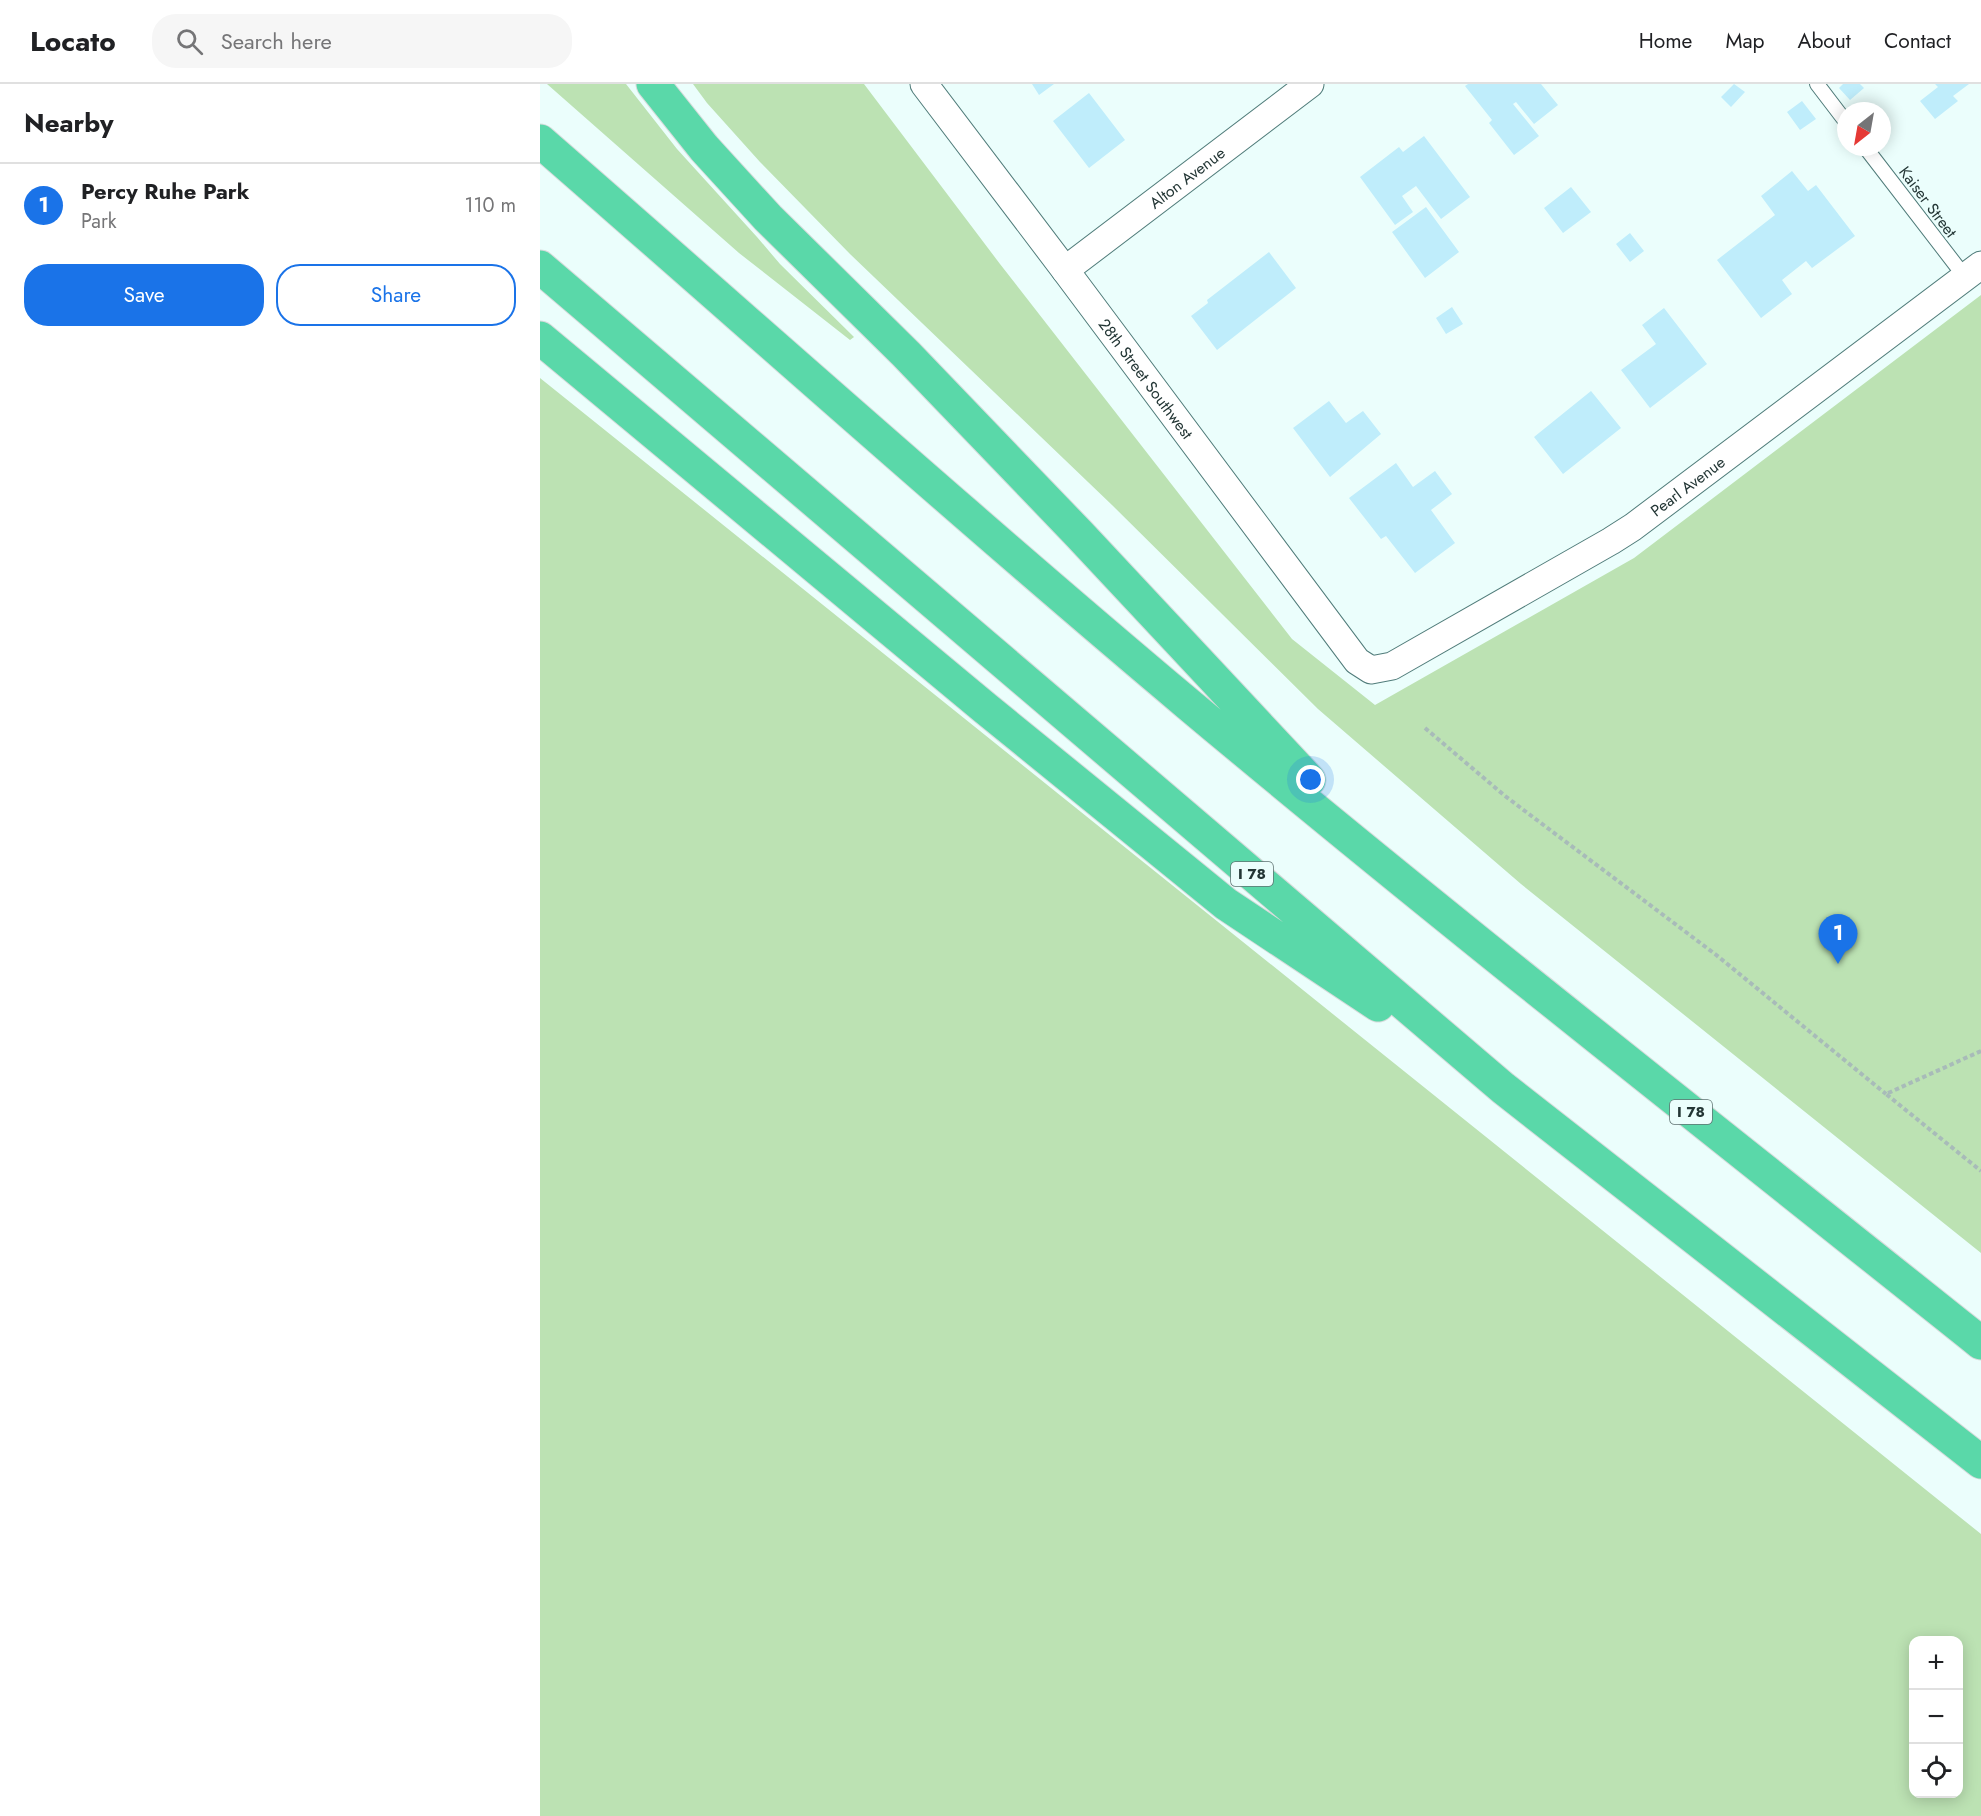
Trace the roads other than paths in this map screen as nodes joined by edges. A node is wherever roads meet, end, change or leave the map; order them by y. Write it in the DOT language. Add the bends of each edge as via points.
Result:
graph roads {
  1 [pos="653,84"];
  2 [pos="924,84"];
  3 [pos="1310,84"];
  4 [pos="1817,84"];
  5 [pos="1837,110"];
  6 [pos="540,141"];
  7 [pos="1873,156"];
  8 [pos="540,267"];
  9 [pos="1065,270"];
  10 [pos="1973,271"];
  11 [pos="540,338"];
  12 [pos="1371,670"];
  13 [pos="1402,880"];
  14 [pos="1503,1088"];
  15 [pos="1981,1343"];
  16 [pos="1981,1462"];
  1 -- 13 [label="highway" via="768,218 1079,534"];
  2 -- 9 [label="street, 28th Street Southwest"];
  3 -- 9 [label="street, Alton Avenue"];
  4 -- 5 [label="lane"];
  6 -- 13 [label="highway, I 78" via="973,520"];
  7 -- 10 [label="lane, Kaiser Street"];
  8 -- 14 [label="highway, I 78"];
  9 -- 12 [label="street, 28th Street Southwest" via="1357,661"];
  10 -- 12 [label="street, Pearl Avenue" via="1611,541 1392,666"];
  11 -- 14 [label="highway" via="1226,904"];
  13 -- 15 [label="highway, I 78"];
  14 -- 16 [label="highway, I 78"];
}
